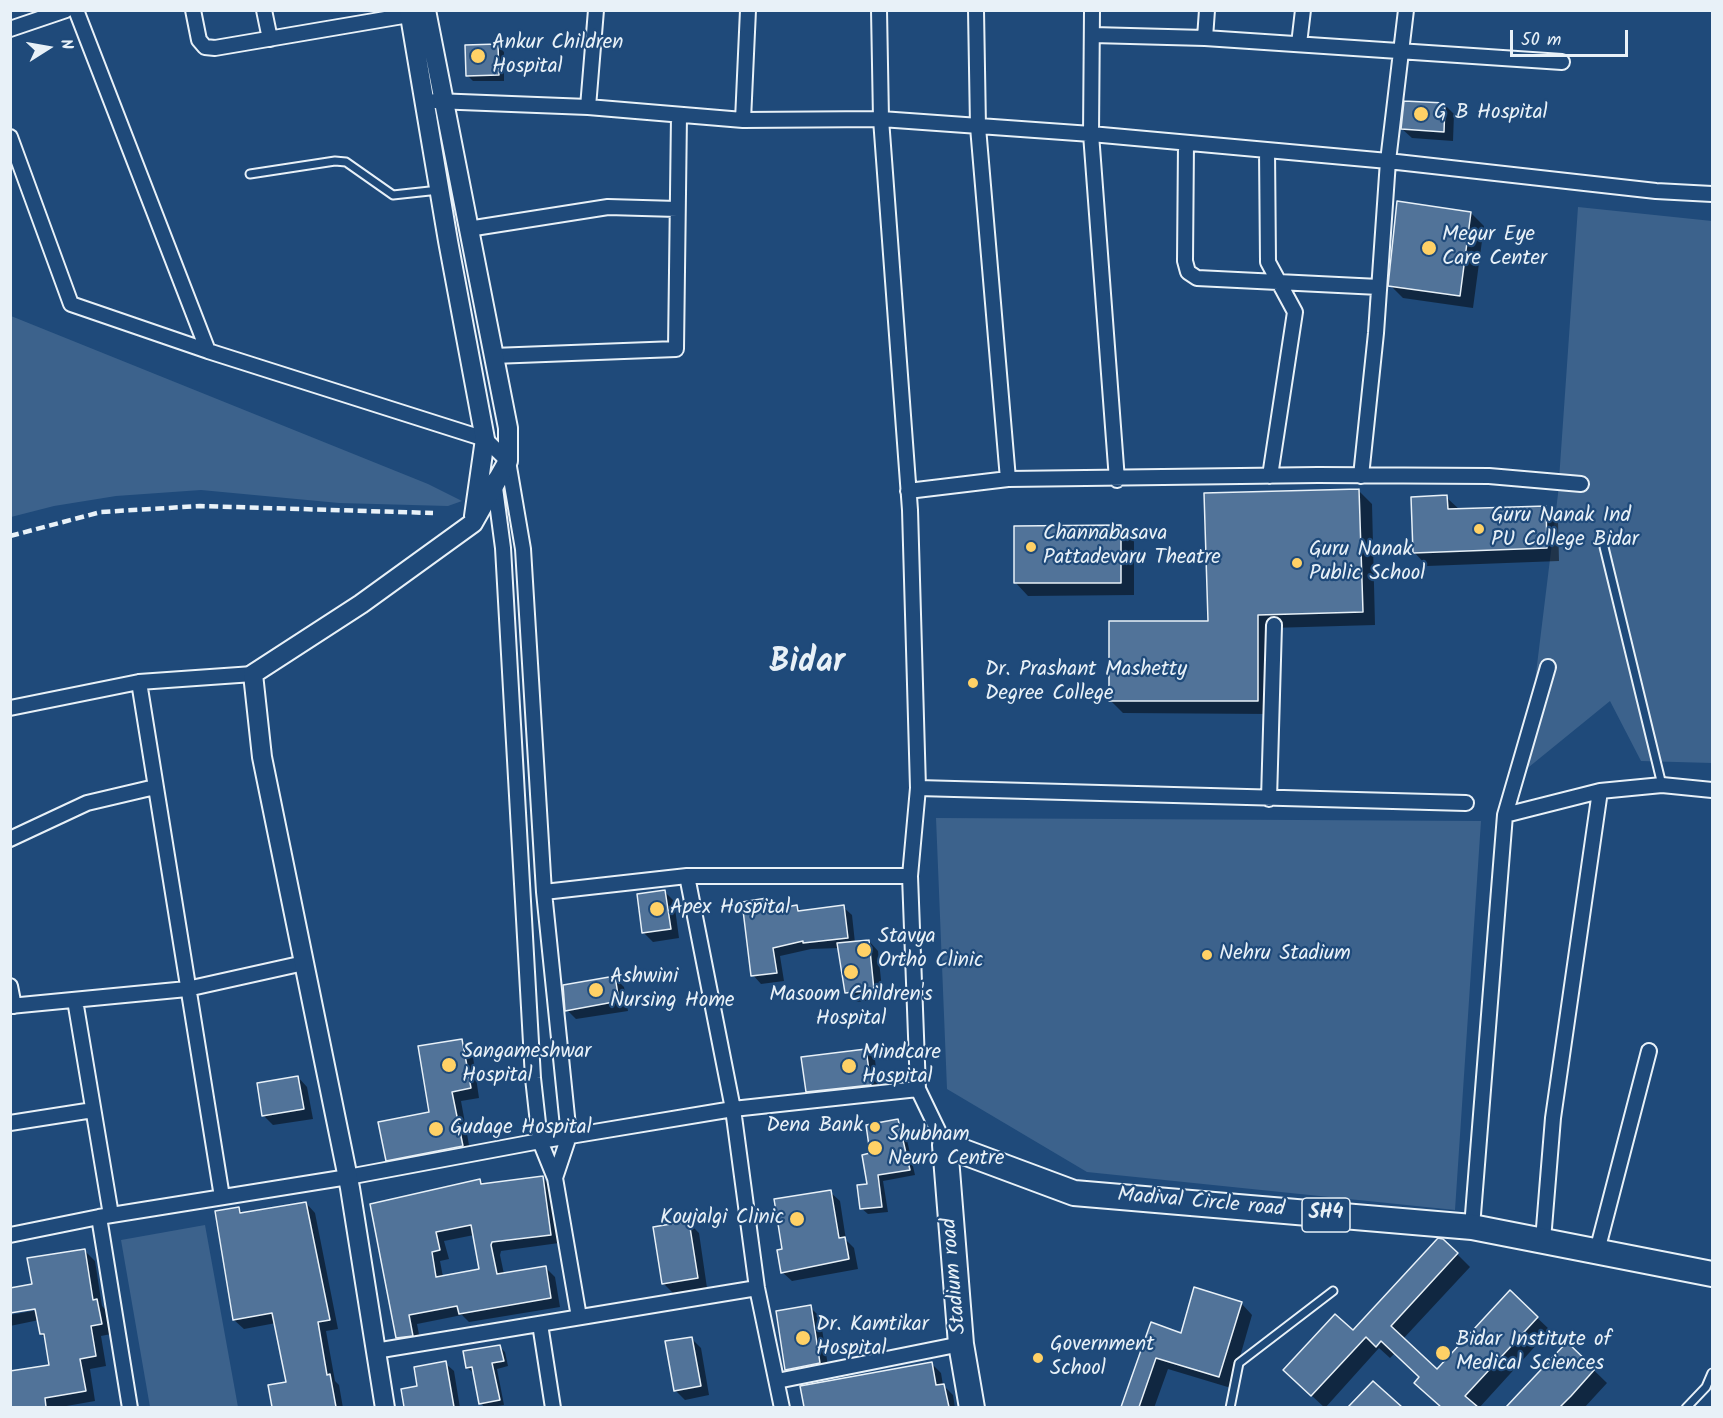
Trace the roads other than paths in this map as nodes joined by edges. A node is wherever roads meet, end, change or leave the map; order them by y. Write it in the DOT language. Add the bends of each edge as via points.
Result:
graph roads {
  1 [pos="66,10"];
  2 [pos="76,10"];
  3 [pos="193,10"];
  4 [pos="264,10"];
  5 [pos="596,10"];
  6 [pos="748,10"];
  7 [pos="879,10"];
  8 [pos="976,10"];
  9 [pos="1092,10"];
  10 [pos="1207,10"];
  11 [pos="1303,10"];
  12 [pos="1406,10"];
  13 [pos="415,12"];
  14 [pos="10,29"];
  15 [pos="1093,35"];
  16 [pos="1205,38"];
  17 [pos="270,39"];
  18 [pos="1299,44"];
  19 [pos="1402,51"];
  20 [pos="1562,62"];
  21 [pos="433,101"];
  22 [pos="588,107"];
  23 [pos="678,115"];
  24 [pos="743,120"];
  25 [pos="881,120"];
  26 [pos="978,126"];
  27 [pos="1091,134"];
  28 [pos="10,137"];
  29 [pos="1186,143"];
  30 [pos="1268,150"];
  31 [pos="1388,161"];
  32 [pos="250,174"];
  33 [pos="439,190"];
  34 [pos="1713,194"];
  35 [pos="677,210"];
  36 [pos="468,229"];
  37 [pos="1278,280"];
  38 [pos="1379,287"];
  39 [pos="208,351"];
  40 [pos="493,356"];
  41 [pos="485,439"];
  42 [pos="508,461"];
  43 [pos="481,465"];
  44 [pos="1270,476"];
  45 [pos="1360,476"];
  46 [pos="1008,479"];
  47 [pos="1117,480"];
  48 [pos="497,483"];
  49 [pos="1581,484"];
  50 [pos="908,491"];
  51 [pos="474,523"];
  52 [pos="1604,547"];
  53 [pos="1274,625"];
  54 [pos="1548,667"];
  55 [pos="253,674"];
  56 [pos="139,682"];
  57 [pos="10,708"];
  58 [pos="1662,785"];
  59 [pos="155,787"];
  60 [pos="918,788"];
  61 [pos="1713,790"];
  62 [pos="1600,791"];
  63 [pos="1269,799"];
  64 [pos="1466,803"];
  65 [pos="1505,815"];
  66 [pos="10,839"];
  67 [pos="687,876"];
  68 [pos="910,876"];
  69 [pos="544,892"];
  70 [pos="304,963"];
  71 [pos="10,986"];
  72 [pos="187,989"];
  73 [pos="75,1000"];
  74 [pos="12,1006"];
  75 [pos="1649,1052"];
  76 [pos="918,1089"];
  77 [pos="733,1109"];
  78 [pos="93,1110"];
  79 [pos="10,1123"];
  80 [pos="569,1136"];
  81 [pos="540,1141"];
  82 [pos="945,1144"];
  83 [pos="348,1177"];
  84 [pos="555,1178"];
  85 [pos="222,1197"];
  86 [pos="105,1216"];
  87 [pos="1472,1227"];
  88 [pos="10,1235"];
  89 [pos="1543,1240"];
  90 [pos="1597,1251"];
  91 [pos="1713,1274"];
  92 [pos="757,1288"];
  93 [pos="1333,1291"];
  94 [pos="579,1317"];
  95 [pos="540,1324"];
  96 [pos="962,1344"];
  97 [pos="375,1351"];
  98 [pos="1713,1373"];
  99 [pos="777,1381"];
  100 [pos="130,1407"];
  101 [pos="385,1407"];
  102 [pos="553,1407"];
  103 [pos="782,1407"];
  104 [pos="972,1407"];
  105 [pos="1230,1407"];
  106 [pos="1686,1407"];
  1 -- 14 [label="street"];
  2 -- 39 [label="street"];
  3 -- 17 [label="street" via="199,40 205,47"];
  4 -- 17 [label="street"];
  5 -- 22 [label="street"];
  6 -- 24 [label="street"];
  7 -- 25 [label="street"];
  8 -- 26 [label="street"];
  9 -- 15 [label="street"];
  10 -- 16 [label="street"];
  11 -- 18 [label="street"];
  12 -- 19 [label="street"];
  13 -- 17 [label="street"];
  13 -- 21 [label="main road"];
  15 -- 16 [label="street"];
  15 -- 27 [label="street"];
  16 -- 18 [label="street"];
  18 -- 19 [label="street"];
  19 -- 20 [label="street"];
  19 -- 31 [label="street"];
  21 -- 22 [label="street"];
  21 -- 33 [label="main road"];
  21 -- 36 [label="main road"];
  22 -- 23 [label="street"];
  23 -- 24 [label="street"];
  23 -- 35 [label="street"];
  24 -- 25 [label="street"];
  25 -- 26 [label="street"];
  25 -- 50 [label="street"];
  26 -- 27 [label="street"];
  26 -- 46 [label="street"];
  27 -- 29 [label="street"];
  27 -- 47 [label="street"];
  28 -- 39 [label="street" via="72,304"];
  29 -- 30 [label="street"];
  29 -- 37 [label="street" via="1188,272 1197,278"];
  30 -- 31 [label="street"];
  30 -- 37 [label="street" via="1268,262"];
  31 -- 34 [label="street"];
  31 -- 38 [label="street"];
  32 -- 33 [label="lane" via="335,161 346,162 393,195"];
  33 -- 41 [label="main road"];
  35 -- 36 [label="street" via="608,207"];
  35 -- 40 [label="street" via="676,349"];
  36 -- 40 [label="main road"];
  37 -- 38 [label="street"];
  37 -- 44 [label="street" via="1295,312"];
  38 -- 45 [label="street"];
  39 -- 41 [label="street"];
  40 -- 42 [label="main road" via="508,428"];
  41 -- 42 [label="street"];
  41 -- 43 [label="main road"];
  42 -- 48 [label="main road"];
  42 -- 69 [label="street" via="523,549"];
  43 -- 48 [label="street"];
  43 -- 51 [label="main road"];
  44 -- 45 [label="street"];
  44 -- 47 [label="street"];
  45 -- 49 [label="street" via="1489,476"];
  46 -- 47 [label="street"];
  46 -- 50 [label="street"];
  48 -- 51 [label="main road"];
  48 -- 81 [label="street"];
  50 -- 60 [label="street"];
  51 -- 55 [label="main road" via="361,604"];
  52 -- 58 [label="lane"];
  53 -- 63 [label="street"];
  54 -- 65 [label="street"];
  55 -- 56 [label="street"];
  55 -- 70 [label="main road" via="262,757"];
  56 -- 57 [label="street"];
  56 -- 59 [label="street"];
  58 -- 61 [label="street"];
  58 -- 62 [label="street"];
  59 -- 66 [label="street" via="87,803"];
  59 -- 72 [label="street"];
  60 -- 63 [label="street"];
  60 -- 68 [label="street"];
  62 -- 65 [label="street"];
  62 -- 89 [label="street" via="1552,1118"];
  63 -- 64 [label="street"];
  65 -- 87 [label="street"];
  67 -- 68 [label="street"];
  67 -- 69 [label="street"];
  67 -- 77 [label="street"];
  68 -- 76 [label="street"];
  69 -- 80 [label="street"];
  70 -- 72 [label="street"];
  70 -- 83 [label="main road"];
  71 -- 74 [label="street"];
  72 -- 73 [label="street"];
  72 -- 85 [label="street"];
  73 -- 74 [label="street"];
  73 -- 78 [label="street"];
  75 -- 90 [label="street"];
  76 -- 77 [label="street"];
  76 -- 82 [label="street"];
  77 -- 80 [label="street"];
  77 -- 92 [label="street"];
  78 -- 79 [label="street"];
  78 -- 86 [label="street"];
  80 -- 81 [label="street"];
  80 -- 84 [label="street"];
  81 -- 83 [label="street"];
  81 -- 84 [label="street"];
  82 -- 87 [label="highway, Madival Circle road / SH4" via="1074,1193"];
  82 -- 96 [label="highway, Stadium road"];
  83 -- 85 [label="street"];
  83 -- 97 [label="main road"];
  84 -- 94 [label="street"];
  85 -- 86 [label="street"];
  86 -- 88 [label="street"];
  86 -- 100 [label="street"];
  87 -- 89 [label="highway, Madival Circle road / SH4"];
  89 -- 90 [label="highway, Madival Circle road / SH4"];
  90 -- 91 [label="highway, Madival Circle road / SH4"];
  92 -- 94 [label="street"];
  92 -- 99 [label="street"];
  93 -- 105 [label="lane" via="1239,1363"];
  94 -- 95 [label="street"];
  95 -- 97 [label="street"];
  95 -- 102 [label="street"];
  96 -- 99 [label="street"];
  96 -- 104 [label="highway, Stadium road"];
  97 -- 101 [label="main road"];
  98 -- 106 [label="lane" via="1706,1387"];
  99 -- 103 [label="street"];
}
